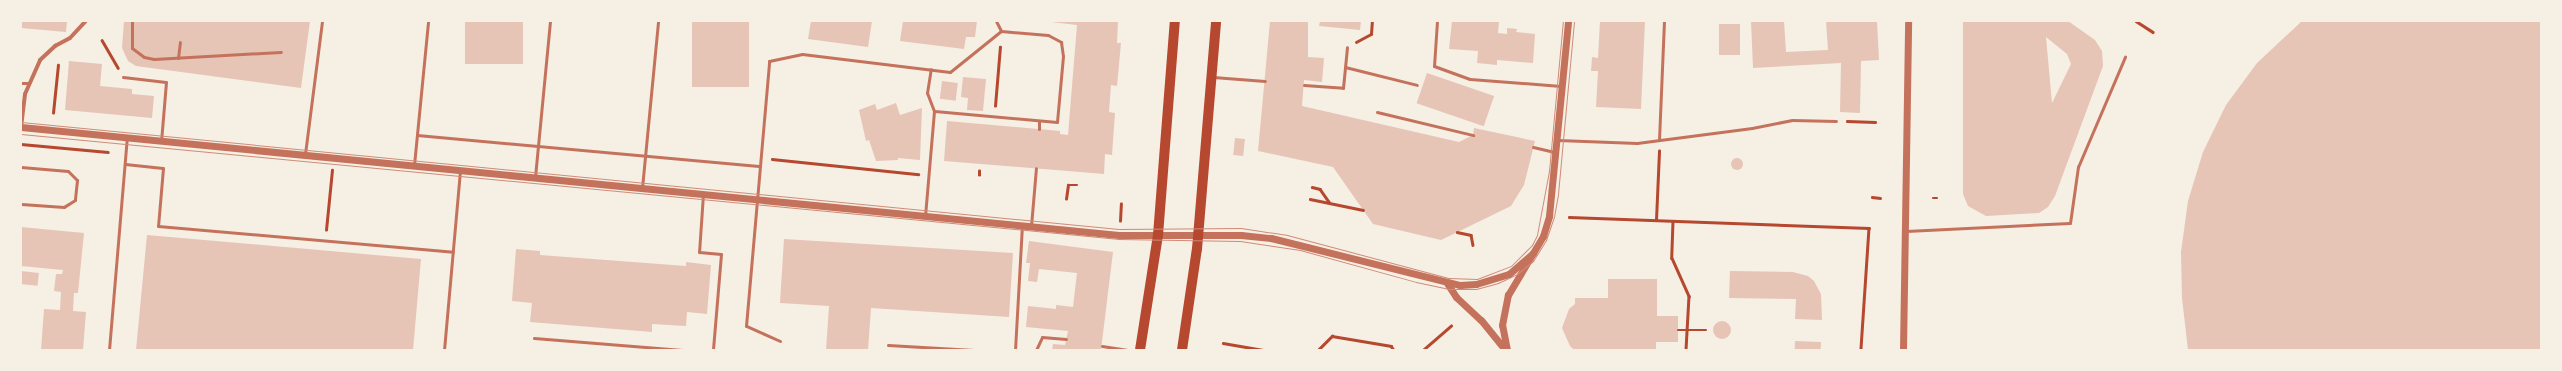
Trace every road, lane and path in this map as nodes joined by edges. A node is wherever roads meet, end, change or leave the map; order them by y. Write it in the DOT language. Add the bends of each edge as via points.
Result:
graph roads {
  1 [pos="86,21"];
  2 [pos="132,21"];
  3 [pos="322,21"];
  4 [pos="428,21"];
  5 [pos="550,21"];
  6 [pos="658,21"];
  7 [pos="996,21"];
  8 [pos="1175,21"];
  9 [pos="1216,21"];
  10 [pos="1372,21"];
  11 [pos="1437,21"];
  12 [pos="1568,21"];
  13 [pos="1664,21"];
  14 [pos="1908,21"];
  15 [pos="2136,21"];
  16 [pos="1001,31"];
  17 [pos="2153,32"];
  18 [pos="102,40"];
  19 [pos="180,42"];
  20 [pos="1346,47"];
  21 [pos="281,52"];
  22 [pos="2125,57"];
  23 [pos="178,58"];
  24 [pos="58,65"];
  25 [pos="1345,67"];
  26 [pos="931,69"];
  27 [pos="1213,77"];
  28 [pos="123,78"];
  29 [pos="1265,81"];
  30 [pos="21,83"];
  31 [pos="28,83"];
  32 [pos="1304,85"];
  33 [pos="1417,85"];
  34 [pos="1562,86"];
  35 [pos="934,111"];
  36 [pos="1377,112"];
  37 [pos="53,113"];
  38 [pos="994,117"];
  39 [pos="1040,120"];
  40 [pos="1836,121"];
  41 [pos="1875,122"];
  42 [pos="21,128"];
  43 [pos="1039,129"];
  44 [pos="417,135"];
  45 [pos="1473,135"];
  46 [pos="128,137"];
  47 [pos="1558,140"];
  48 [pos="1659,140"];
  49 [pos="161,141"];
  50 [pos="21,144"];
  51 [pos="538,146"];
  52 [pos="1533,148"];
  53 [pos="108,152"];
  54 [pos="1556,153"];
  55 [pos="305,155"];
  56 [pos="645,156"];
  57 [pos="760,158"];
  58 [pos="125,164"];
  59 [pos="414,166"];
  60 [pos="759,166"];
  61 [pos="21,167"];
  62 [pos="1036,168"];
  63 [pos="332,170"];
  64 [pos="460,171"];
  65 [pos="922,174"];
  66 [pos="535,178"];
  67 [pos="1077,185"];
  68 [pos="1312,187"];
  69 [pos="642,188"];
  70 [pos="703,194"];
  71 [pos="1872,197"];
  72 [pos="1310,198"];
  73 [pos="1880,198"];
  74 [pos="756,199"];
  75 [pos="1066,199"];
  76 [pos="1329,202"];
  77 [pos="21,204"];
  78 [pos="1121,204"];
  79 [pos="1363,210"];
  80 [pos="925,216"];
  81 [pos="1569,217"];
  82 [pos="1656,220"];
  83 [pos="1120,221"];
  84 [pos="1673,221"];
  85 [pos="1022,226"];
  86 [pos="1031,227"];
  87 [pos="1904,231"];
  88 [pos="1457,232"];
  89 [pos="1158,235"];
  90 [pos="1198,235"];
  91 [pos="325,241"];
  92 [pos="1473,245"];
  93 [pos="453,252"];
  94 [pos="1533,253"];
  95 [pos="1447,283"];
  96 [pos="1451,326"];
  97 [pos="1678,330"];
  98 [pos="1688,330"];
  99 [pos="1706,330"];
  100 [pos="534,338"];
  101 [pos="1066,339"];
  102 [pos="780,341"];
  103 [pos="1223,343"];
  104 [pos="888,345"];
  105 [pos="1102,346"];
  106 [pos="109,350"];
  107 [pos="444,350"];
  108 [pos="683,350"];
  109 [pos="713,350"];
  110 [pos="974,350"];
  111 [pos="1015,350"];
  112 [pos="1036,350"];
  113 [pos="1128,350"];
  114 [pos="1140,350"];
  115 [pos="1182,350"];
  116 [pos="1264,350"];
  117 [pos="1318,350"];
  118 [pos="1394,350"];
  119 [pos="1423,350"];
  120 [pos="1506,350"];
  121 [pos="1686,350"];
  122 [pos="1860,350"];
  123 [pos="1903,350"];
  1 -- 31 [label="street" via="70,38 55,46 40,60"];
  2 -- 23 [label="lane" via="130,40 137,54 154,59"];
  3 -- 55 [label="lane"];
  4 -- 44 [label="lane"];
  5 -- 51 [label="lane"];
  6 -- 56 [label="lane"];
  7 -- 16 [label="lane"];
  8 -- 89 [label="main road"];
  9 -- 27 [label="main road"];
  10 -- 20 [label="path" via="1371,34"];
  11 -- 34 [label="lane" via="1434,66 1470,79"];
  12 -- 34 [label="street"];
  13 -- 48 [label="lane"];
  14 -- 87 [label="street"];
  15 -- 17 [label="path"];
  16 -- 26 [label="lane" via="950,72"];
  16 -- 38 [label="path"];
  16 -- 39 [label="lane" via="1048,35 1061,42 1063,56 1057,122"];
  18 -- 28 [label="path"];
  19 -- 23 [label="lane"];
  20 -- 25 [label="lane"];
  21 -- 23 [label="lane"];
  22 -- 87 [label="lane" via="2078,167 2070,223"];
  24 -- 37 [label="path"];
  25 -- 32 [label="lane" via="1343,88"];
  25 -- 33 [label="lane"];
  26 -- 35 [label="lane" via="927,92"];
  26 -- 57 [label="lane" via="802,54 769,61"];
  27 -- 29 [label="lane"];
  27 -- 90 [label="main road"];
  28 -- 49 [label="lane" via="166,82"];
  30 -- 31 [label="lane"];
  31 -- 42 [label="street"];
  34 -- 47 [label="street"];
  35 -- 38 [label="lane"];
  35 -- 80 [label="lane"];
  36 -- 45 [label="lane"];
  38 -- 39 [label="lane"];
  39 -- 43 [label="lane"];
  40 -- 41 [label="path"];
  40 -- 48 [label="lane" via="1792,120"];
  42 -- 46 [label="street"];
  44 -- 51 [label="lane"];
  44 -- 59 [label="lane"];
  46 -- 49 [label="street"];
  46 -- 58 [label="lane"];
  47 -- 48 [label="lane" via="1637,143"];
  47 -- 54 [label="street"];
  48 -- 82 [label="path"];
  49 -- 55 [label="street"];
  50 -- 53 [label="path"];
  51 -- 56 [label="lane"];
  51 -- 66 [label="lane"];
  52 -- 54 [label="lane"];
  54 -- 94 [label="street" via="1549,216 1543,236"];
  55 -- 59 [label="street"];
  56 -- 60 [label="lane"];
  56 -- 69 [label="lane"];
  57 -- 60 [label="lane"];
  57 -- 65 [label="path"];
  58 -- 91 [label="lane" via="163,168 158,226"];
  58 -- 106 [label="lane"];
  59 -- 64 [label="street"];
  60 -- 74 [label="lane"];
  61 -- 77 [label="lane" via="68,171 77,180 75,200 64,208"];
  62 -- 86 [label="lane"];
  63 -- 91 [label="path"];
  64 -- 66 [label="street"];
  64 -- 93 [label="lane"];
  66 -- 69 [label="street"];
  67 -- 75 [label="path" via="1068,185"];
  68 -- 76 [label="path" via="1320,189"];
  69 -- 70 [label="street"];
  70 -- 74 [label="street"];
  70 -- 109 [label="lane" via="699,252 721,254"];
  71 -- 73 [label="path"];
  72 -- 76 [label="path"];
  74 -- 80 [label="street"];
  74 -- 102 [label="lane" via="746,326"];
  76 -- 79 [label="path"];
  78 -- 83 [label="path"];
  80 -- 85 [label="street"];
  81 -- 82 [label="path"];
  82 -- 84 [label="path"];
  84 -- 98 [label="path" via="1672,258 1689,296"];
  84 -- 122 [label="path" via="1869,228"];
  85 -- 86 [label="street"];
  85 -- 111 [label="lane"];
  86 -- 89 [label="street" via="1119,235"];
  87 -- 123 [label="street"];
  88 -- 92 [label="path" via="1471,235"];
  89 -- 90 [label="street"];
  89 -- 114 [label="main road"];
  90 -- 95 [label="street" via="1271,238"];
  90 -- 115 [label="main road"];
  91 -- 93 [label="lane"];
  93 -- 107 [label="lane"];
  94 -- 95 [label="street" via="1509,274 1497,279 1476,284"];
  94 -- 120 [label="street" via="1508,295 1503,312 1502,325"];
  95 -- 120 [label="street" via="1456,297 1481,320"];
  96 -- 119 [label="path"];
  97 -- 98 [label="path"];
  98 -- 99 [label="path"];
  98 -- 121 [label="path"];
  100 -- 108 [label="lane"];
  101 -- 112 [label="lane" via="1042,337"];
  103 -- 116 [label="path"];
  104 -- 110 [label="lane"];
  105 -- 113 [label="lane"];
  117 -- 118 [label="path" via="1332,336 1391,346"];
}
